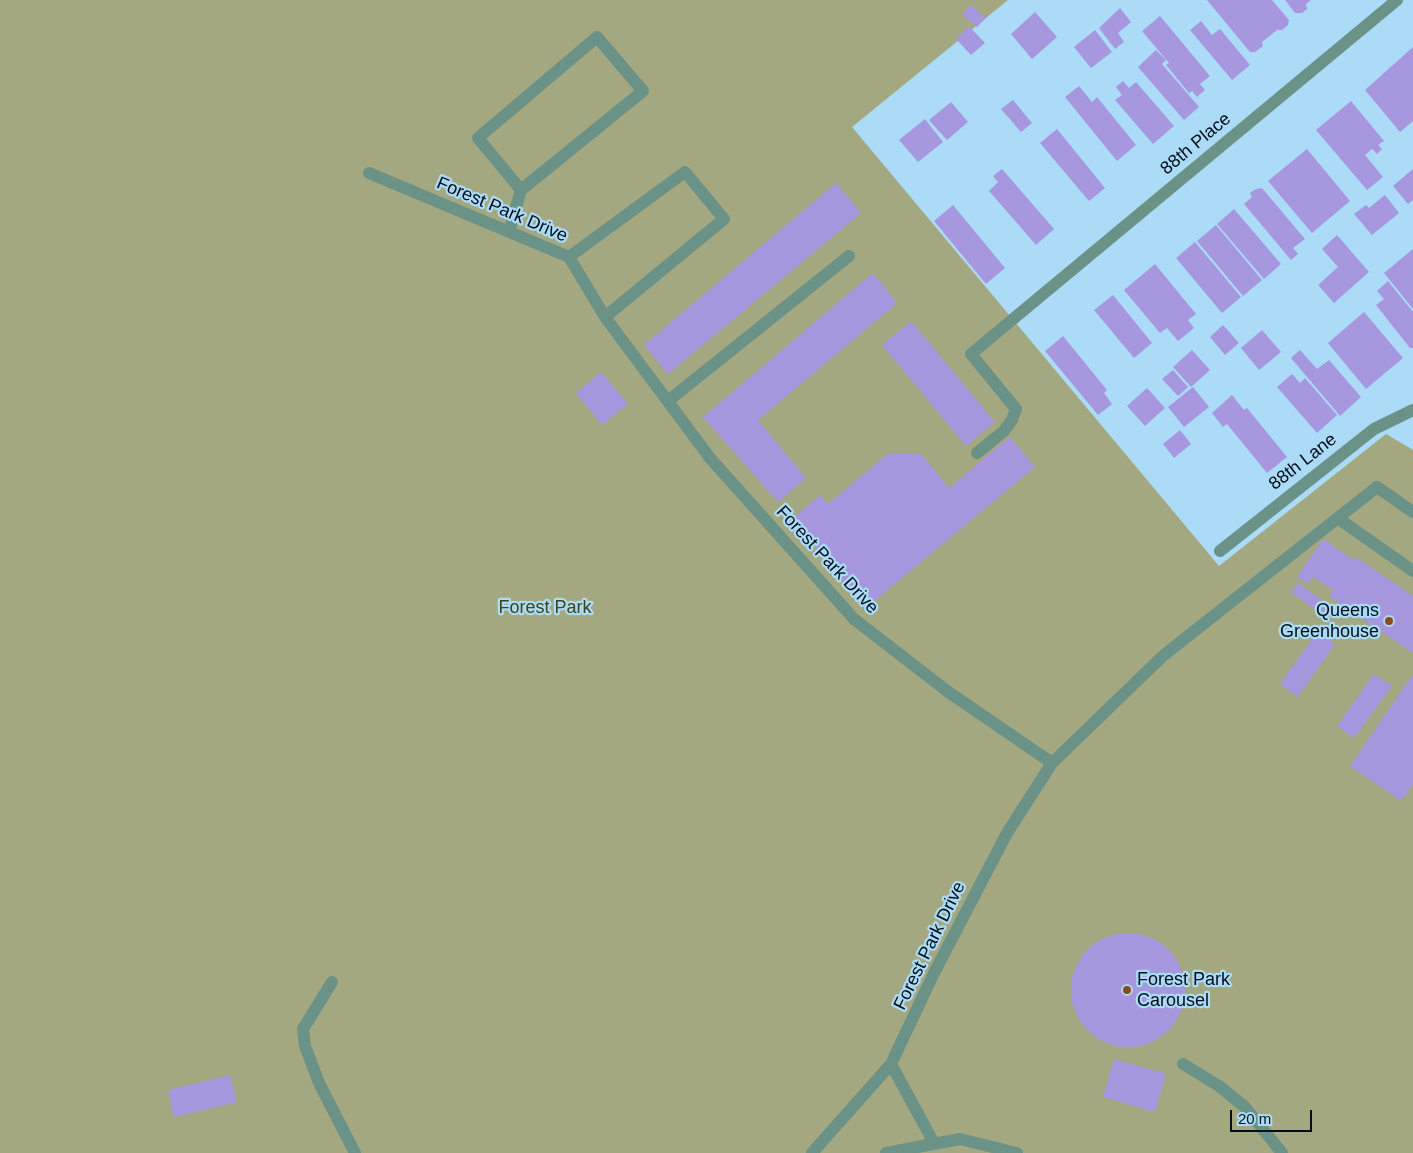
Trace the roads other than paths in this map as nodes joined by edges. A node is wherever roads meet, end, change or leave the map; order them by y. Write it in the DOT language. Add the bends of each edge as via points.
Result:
graph roads {
  1 [pos="1396,0"];
  2 [pos="369,173"];
  3 [pos="521,190"];
  4 [pos="510,232"];
  5 [pos="849,256"];
  6 [pos="569,257"];
  7 [pos="605,317"];
  8 [pos="668,401"];
  9 [pos="1413,410"];
  10 [pos="977,453"];
  11 [pos="1413,512"];
  12 [pos="1338,519"];
  13 [pos="1220,551"];
  14 [pos="1413,571"];
  15 [pos="1052,763"];
  16 [pos="332,982"];
  17 [pos="891,1064"];
  18 [pos="1184,1064"];
  19 [pos="934,1143"];
  20 [pos="355,1153"];
  21 [pos="812,1153"];
  22 [pos="886,1153"];
  23 [pos="1017,1153"];
  24 [pos="1282,1153"];
  1 -- 10 [label="street, 88th Place" via="971,354 1016,410 1004,430"];
  2 -- 4 [label="street, Forest Park Drive"];
  3 -- 3 [label="street" via="644,91 597,37 478,138"];
  3 -- 4 [label="street"];
  4 -- 6 [label="street, Forest Park Drive"];
  5 -- 8 [label="street"];
  6 -- 7 [label="street, Forest Park Drive"];
  6 -- 7 [label="street" via="685,172 724,218"];
  7 -- 8 [label="street, Forest Park Drive"];
  8 -- 15 [label="street, Forest Park Drive" via="710,458 854,619 947,692"];
  9 -- 13 [label="street, 88th Lane" via="1374,429"];
  11 -- 12 [label="street" via="1377,487"];
  12 -- 14 [label="street"];
  12 -- 15 [label="street" via="1164,655"];
  15 -- 17 [label="street, Forest Park Drive" via="1006,833"];
  16 -- 20 [label="street" via="304,1028 304,1046 319,1084"];
  17 -- 19 [label="street"];
  17 -- 21 [label="street, Forest Park Drive"];
  18 -- 24 [label="street" via="1245,1106"];
  19 -- 22 [label="street"];
  19 -- 23 [label="street" via="960,1139"];
}
